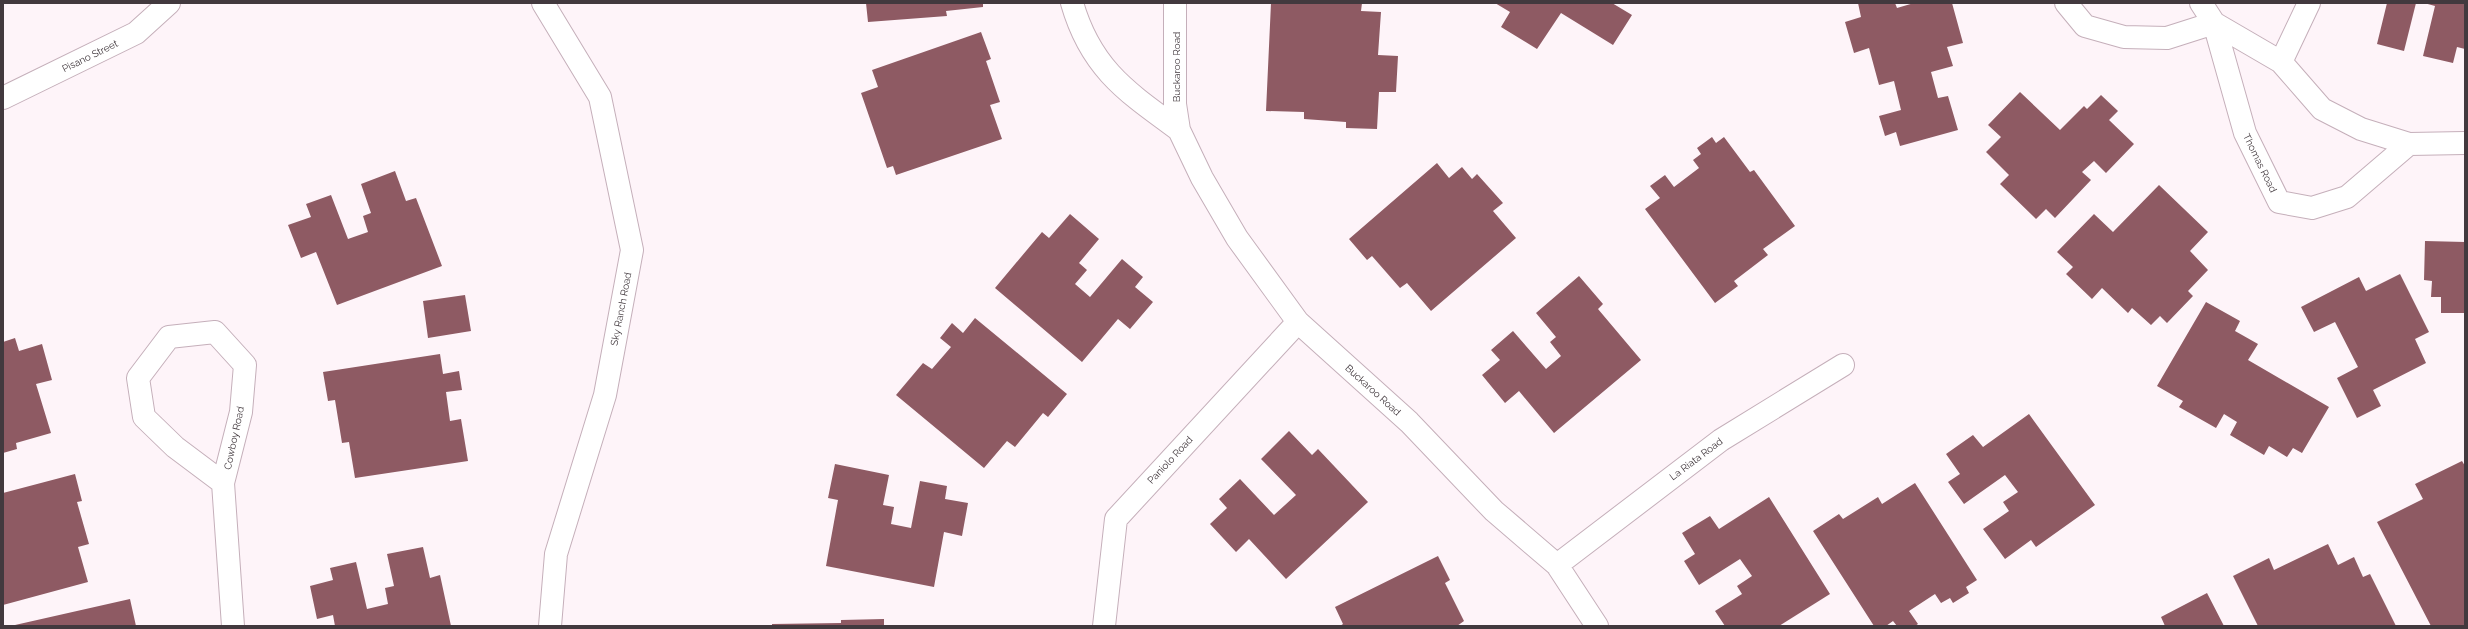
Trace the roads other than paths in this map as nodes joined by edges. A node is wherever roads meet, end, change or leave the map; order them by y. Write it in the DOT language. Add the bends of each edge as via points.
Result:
graph roads {
  1 [pos="169,3"];
  2 [pos="543,3"];
  3 [pos="1072,3"];
  4 [pos="1175,3"];
  5 [pos="2066,3"];
  6 [pos="2201,3"];
  7 [pos="2309,3"];
  8 [pos="2214,23"];
  9 [pos="2281,62"];
  10 [pos="3,98"];
  11 [pos="1179,130"];
  12 [pos="2465,143"];
  13 [pos="2409,144"];
  14 [pos="1298,322"];
  15 [pos="1843,365"];
  16 [pos="224,483"];
  17 [pos="1557,565"];
  18 [pos="233,626"];
  19 [pos="550,626"];
  20 [pos="1104,626"];
  21 [pos="1597,626"];
  1 -- 10 [label="street, Pisano Street" via="136,33"];
  2 -- 19 [label="street, Sky Ranch Road" via="600,96 632,250 605,396 556,554"];
  3 -- 11 [label="street, Buckaroo Road" via="1079,24 1098,59 1116,83"];
  4 -- 11 [label="street, Buckaroo Road" via="1175,104"];
  5 -- 8 [label="street" via="2085,26 2124,37 2167,38"];
  6 -- 8 [label="street, Thomas Road"];
  7 -- 9 [label="street"];
  8 -- 9 [label="street, Thomas Road"];
  8 -- 13 [label="street, Thomas Road" via="2245,133 2280,202 2312,208 2347,197"];
  9 -- 13 [label="street, Thomas Road" via="2322,109 2361,129"];
  11 -- 14 [label="street, Buckaroo Road" via="1202,178 1237,238"];
  12 -- 13 [label="street, Thomas Road"];
  14 -- 17 [label="street, Buckaroo Road" via="1409,422 1494,511"];
  14 -- 20 [label="street, Paniolo Road" via="1116,519"];
  15 -- 17 [label="street, La Riata Road" via="1721,440"];
  16 -- 16 [label="street, Cowboy Road" via="175,447 144,417 138,378 169,337 215,332 245,365 241,412"];
  16 -- 18 [label="street, Cowboy Road"];
  17 -- 21 [label="street, Buckaroo Road"];
}
